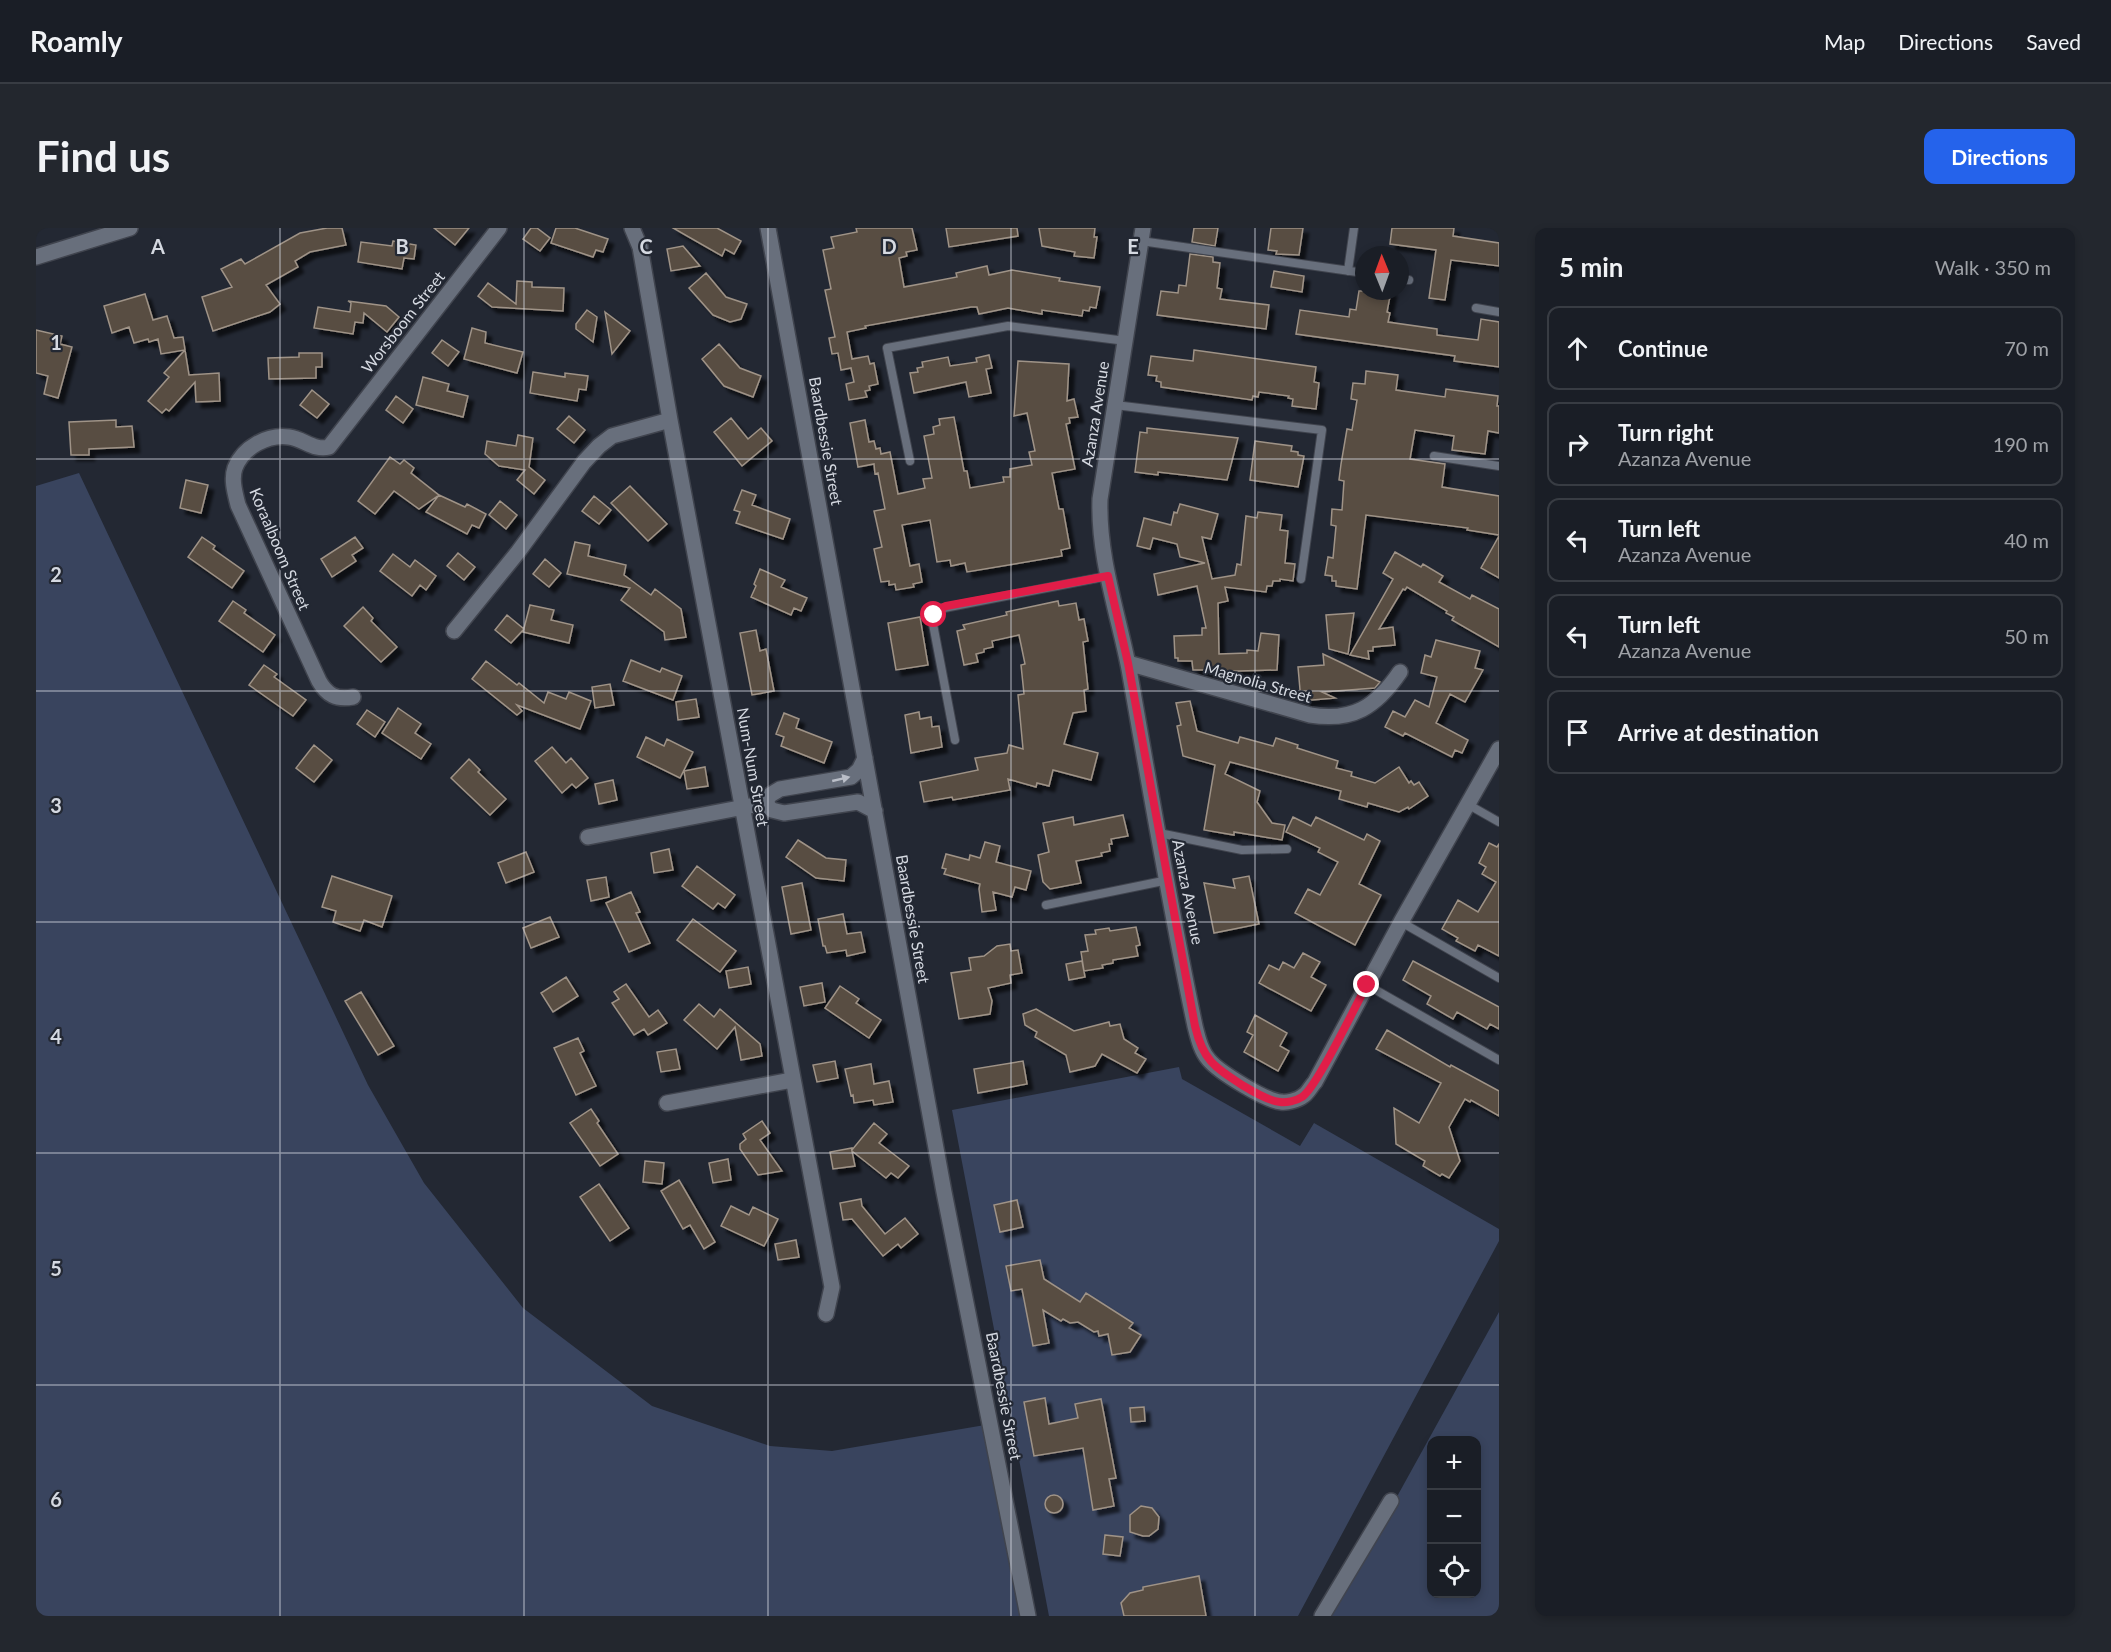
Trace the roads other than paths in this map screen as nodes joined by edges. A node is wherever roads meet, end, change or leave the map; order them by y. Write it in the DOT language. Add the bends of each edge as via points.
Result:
graph roads {
  1 [pos="130,228"];
  2 [pos="499,228"];
  3 [pos="632,228"];
  4 [pos="768,228"];
  5 [pos="1354,228"];
  6 [pos="1142,234"];
  7 [pos="36,257"];
  8 [pos="1348,271"];
  9 [pos="1355,272"];
  10 [pos="1476,308"];
  11 [pos="1499,312"];
  12 [pos="1126,341"];
  13 [pos="1115,405"];
  14 [pos="670,420"];
  15 [pos="336,439"];
  16 [pos="1434,456"];
  17 [pos="910,460"];
  18 [pos="1499,466"];
  19 [pos="1108,576"];
  20 [pos="1301,579"];
  21 [pos="454,631"];
  22 [pos="1128,663"];
  23 [pos="1400,672"];
  24 [pos="352,697"];
  25 [pos="955,740"];
  26 [pos="1499,749"];
  27 [pos="866,758"];
  28 [pos="765,802"];
  29 [pos="1469,805"];
  30 [pos="742,808"];
  31 [pos="875,811"];
  32 [pos="1499,822"];
  33 [pos="1159,833"];
  34 [pos="588,837"];
  35 [pos="1287,849"];
  36 [pos="1168,880"];
  37 [pos="1046,905"];
  38 [pos="1401,922"];
  39 [pos="1499,978"];
  40 [pos="1367,985"];
  41 [pos="1499,1060"];
  42 [pos="792,1080"];
  43 [pos="667,1102"];
  44 [pos="826,1314"];
  45 [pos="1390,1501"];
  46 [pos="1028,1616"];
  47 [pos="1322,1616"];
  1 -- 7 [label="street"];
  2 -- 15 [label="street, Worsboom Street"];
  3 -- 14 [label="street, Num-Num Street" via="640,248"];
  4 -- 27 [label="street, Baardbessie Street"];
  5 -- 8 [label="lane"];
  6 -- 8 [label="lane"];
  6 -- 12 [label="street, Azanza Avenue"];
  8 -- 9 [label="lane"];
  10 -- 11 [label="lane"];
  12 -- 13 [label="street, Azanza Avenue"];
  12 -- 17 [label="lane" via="1008,326 888,348"];
  13 -- 19 [label="street, Azanza Avenue" via="1100,499 1100,531"];
  13 -- 20 [label="lane" via="1322,430"];
  14 -- 21 [label="street" via="612,436 599,446"];
  14 -- 30 [label="street, Num-Num Street"];
  15 -- 24 [label="street, Koraalboom Street" via="321,449 289,437 259,442 240,459 233,476 243,516 324,690 332,696"];
  16 -- 18 [label="lane"];
  19 -- 22 [label="street, Azanza Avenue"];
  19 -- 25 [label="lane" via="939,609 933,624"];
  22 -- 23 [label="street, Magnolia Street" via="1325,718 1358,713 1372,704"];
  22 -- 33 [label="street, Azanza Avenue"];
  26 -- 29 [label="street, Azanza Avenue"];
  28 -- 27 [label="street, one-way" via="780,789 851,777"];
  27 -- 31 [label="street, Baardbessie Street"];
  28 -- 30 [label="street"];
  28 -- 31 [label="street" via="772,810 784,813 848,802 858,802"];
  29 -- 32 [label="lane"];
  29 -- 38 [label="street, Azanza Avenue"];
  30 -- 34 [label="street"];
  30 -- 42 [label="street, Num-Num Street"];
  31 -- 46 [label="street, Baardbessie Street" via="944,1192"];
  33 -- 35 [label="lane" via="1242,850"];
  33 -- 36 [label="street, Azanza Avenue"];
  36 -- 37 [label="lane"];
  36 -- 40 [label="street, Azanza Avenue" via="1198,1039 1208,1060 1244,1086 1280,1102 1303,1096 1315,1082"];
  38 -- 39 [label="lane"];
  38 -- 40 [label="street, Azanza Avenue"];
  40 -- 41 [label="lane"];
  42 -- 43 [label="street"];
  42 -- 44 [label="street, Num-Num Street" via="832,1287"];
  45 -- 47 [label="street"];
}
